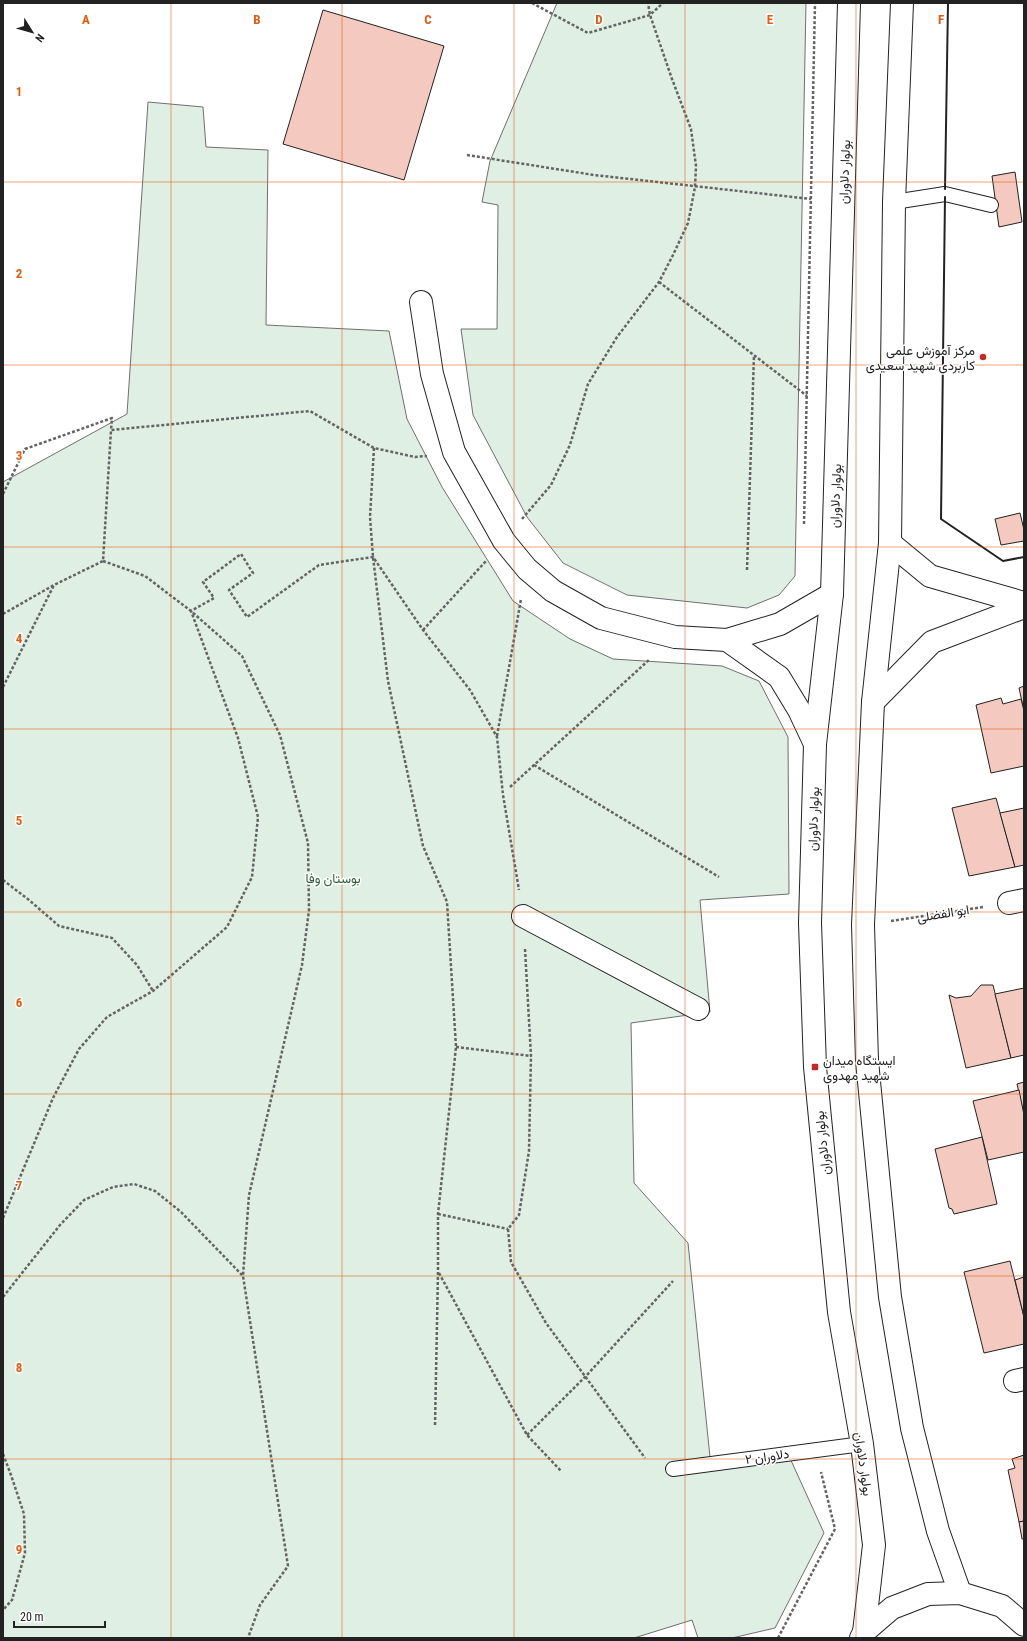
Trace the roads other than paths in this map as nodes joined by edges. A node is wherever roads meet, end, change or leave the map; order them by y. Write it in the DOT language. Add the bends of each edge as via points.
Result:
graph roads {
  1 [pos="849,3"];
  2 [pos="902,3"];
  3 [pos="894,202"];
  4 [pos="991,204"];
  5 [pos="421,302"];
  6 [pos="890,543"];
  7 [pos="832,594"];
  8 [pos="1024,603"];
  9 [pos="1024,607"];
  10 [pos="727,640"];
  11 [pos="873,702"];
  12 [pos="815,744"];
  13 [pos="523,916"];
  14 [pos="698,1009"];
  15 [pos="862,1444"];
  16 [pos="673,1469"];
  17 [pos="960,1593"];
  18 [pos="1024,1625"];
  19 [pos="863,1635"];
  1 -- 7 [label="street, بولوار دلاوران"];
  2 -- 3 [label="street"];
  3 -- 4 [label="lane" via="945,194"];
  3 -- 6 [label="street"];
  5 -- 10 [label="street" via="432,374 454,452 504,542 527,569 552,591 601,618 674,637"];
  6 -- 8 [label="street" via="930,576"];
  6 -- 11 [label="street"];
  7 -- 10 [label="street" via="780,624"];
  7 -- 12 [label="street, بولوار دلاوران"];
  9 -- 11 [label="street" via="932,642"];
  10 -- 12 [label="street" via="779,677"];
  11 -- 17 [label="street" via="863,925 867,1061 890,1297 912,1428 938,1531"];
  12 -- 15 [label="street, بولوار دلاوران" via="810,923 815,1067 839,1312"];
  13 -- 14 [label="street"];
  15 -- 16 [label="lane, دلاوران ۲"];
  15 -- 19 [label="street, بولوار دلاوران" via="874,1545"];
  17 -- 18 [label="street" via="1002,1606"];
  17 -- 19 [label="street" via="928,1594 892,1608"];
}
